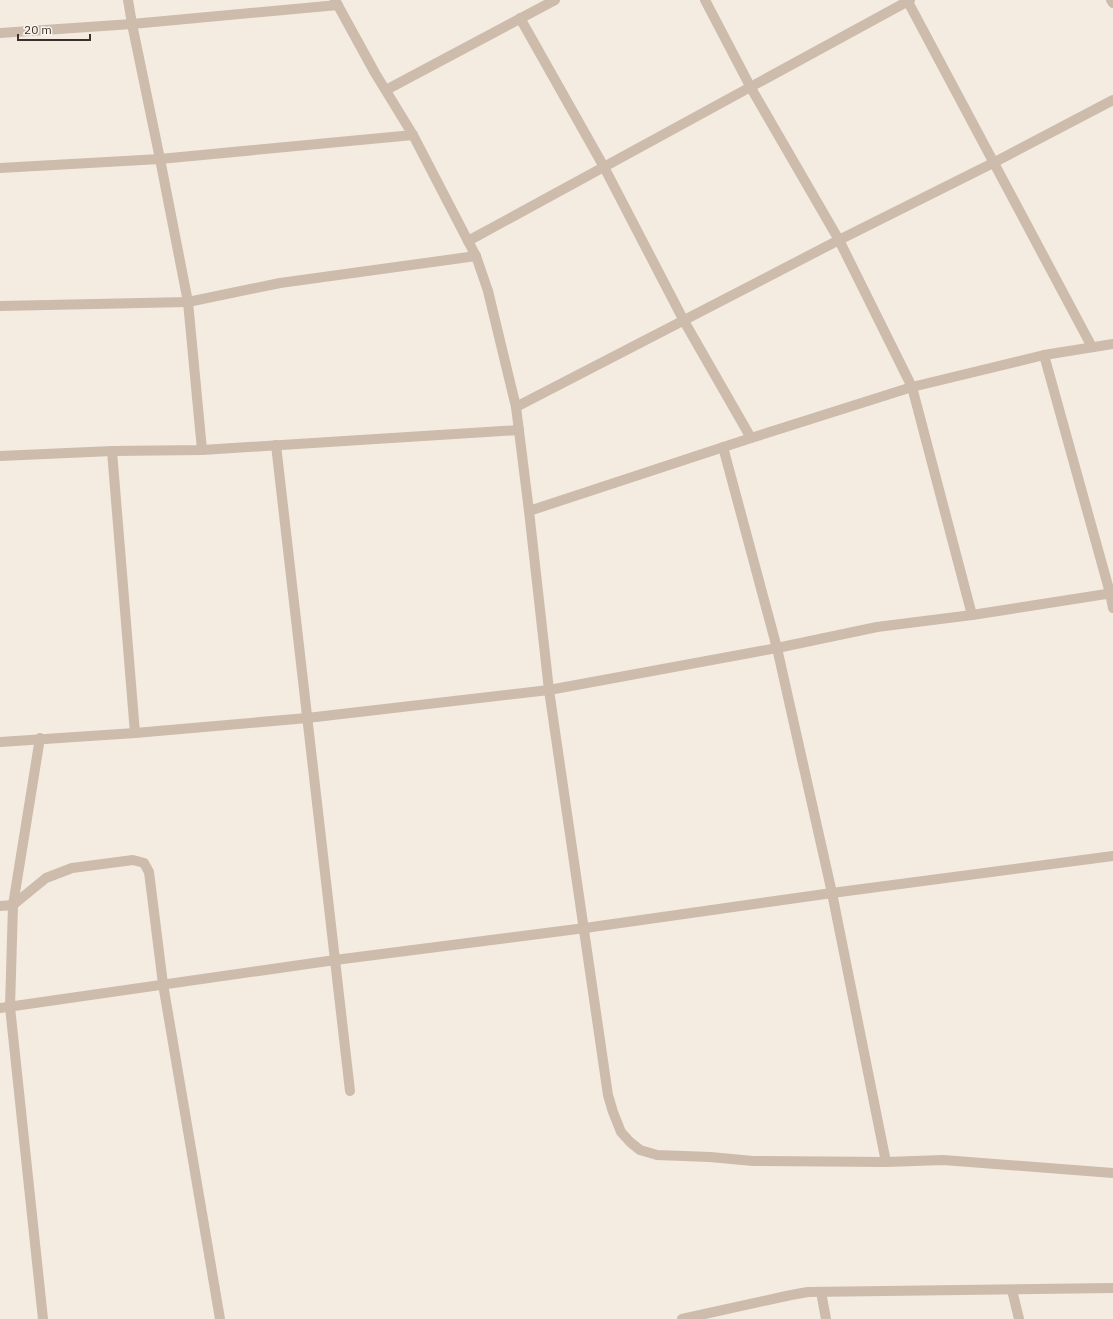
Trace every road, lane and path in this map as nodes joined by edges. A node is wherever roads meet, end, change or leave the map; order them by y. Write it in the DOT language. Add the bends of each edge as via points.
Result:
graph roads {
  1 [pos="128,0"];
  2 [pos="555,0"];
  3 [pos="705,0"];
  4 [pos="1111,0"];
  5 [pos="908,1"];
  6 [pos="336,2"];
  7 [pos="1113,3"];
  8 [pos="520,18"];
  9 [pos="0,22"];
  10 [pos="132,24"];
  11 [pos="1,33"];
  12 [pos="751,88"];
  13 [pos="386,90"];
  14 [pos="1113,100"];
  15 [pos="413,135"];
  16 [pos="160,159"];
  17 [pos="993,163"];
  18 [pos="604,167"];
  19 [pos="0,168"];
  20 [pos="839,240"];
  21 [pos="468,241"];
  22 [pos="476,256"];
  23 [pos="188,302"];
  24 [pos="0,306"];
  25 [pos="684,321"];
  26 [pos="1113,344"];
  27 [pos="1092,347"];
  28 [pos="1044,355"];
  29 [pos="912,387"];
  30 [pos="516,407"];
  31 [pos="519,430"];
  32 [pos="751,438"];
  33 [pos="276,445"];
  34 [pos="723,447"];
  35 [pos="202,450"];
  36 [pos="112,451"];
  37 [pos="0,456"];
  38 [pos="529,511"];
  39 [pos="1112,593"];
  40 [pos="1113,608"];
  41 [pos="972,615"];
  42 [pos="777,648"];
  43 [pos="549,690"];
  44 [pos="307,718"];
  45 [pos="135,733"];
  46 [pos="40,738"];
  47 [pos="0,742"];
  48 [pos="1113,856"];
  49 [pos="832,893"];
  50 [pos="13,905"];
  51 [pos="0,906"];
  52 [pos="585,928"];
  53 [pos="335,960"];
  54 [pos="163,984"];
  55 [pos="5,1007"];
  56 [pos="350,1091"];
  57 [pos="886,1162"];
  58 [pos="1113,1173"];
  59 [pos="1113,1288"];
  60 [pos="1012,1290"];
  61 [pos="821,1292"];
  62 [pos="43,1319"];
  63 [pos="220,1319"];
  64 [pos="682,1319"];
  65 [pos="826,1319"];
  66 [pos="1019,1319"];
  1 -- 10 [label="street"];
  2 -- 8 [label="street"];
  3 -- 12 [label="street"];
  4 -- 7 [label="street"];
  5 -- 12 [label="street"];
  5 -- 17 [label="street"];
  6 -- 10 [label="street"];
  6 -- 13 [label="street"];
  8 -- 13 [label="street"];
  8 -- 18 [label="street"];
  9 -- 11 [label="street"];
  10 -- 11 [label="street"];
  10 -- 16 [label="street"];
  12 -- 18 [label="street"];
  12 -- 20 [label="street"];
  13 -- 15 [label="street"];
  14 -- 17 [label="street"];
  15 -- 16 [label="street"];
  15 -- 21 [label="street"];
  16 -- 19 [label="street"];
  16 -- 23 [label="street"];
  17 -- 20 [label="street"];
  17 -- 27 [label="street"];
  18 -- 21 [label="street"];
  18 -- 25 [label="street"];
  20 -- 25 [label="street"];
  20 -- 29 [label="street"];
  21 -- 22 [label="street"];
  22 -- 23 [label="street" via="280,283"];
  22 -- 30 [label="street" via="488,291"];
  23 -- 24 [label="street"];
  23 -- 35 [label="street"];
  25 -- 30 [label="street"];
  25 -- 32 [label="street"];
  26 -- 27 [label="street"];
  27 -- 28 [label="street"];
  28 -- 29 [label="street"];
  28 -- 39 [label="street"];
  29 -- 32 [label="street"];
  29 -- 41 [label="street"];
  30 -- 31 [label="street"];
  31 -- 33 [label="street"];
  31 -- 38 [label="street"];
  32 -- 34 [label="street"];
  33 -- 35 [label="street"];
  33 -- 44 [label="street"];
  34 -- 38 [label="street"];
  34 -- 42 [label="street"];
  35 -- 36 [label="street"];
  36 -- 37 [label="street"];
  36 -- 45 [label="street"];
  38 -- 43 [label="street"];
  39 -- 40 [label="street"];
  39 -- 41 [label="street"];
  41 -- 42 [label="street" via="877,627"];
  42 -- 43 [label="street"];
  42 -- 49 [label="street"];
  43 -- 44 [label="street"];
  43 -- 52 [label="street"];
  44 -- 45 [label="street"];
  44 -- 53 [label="street"];
  45 -- 46 [label="street"];
  46 -- 47 [label="street"];
  46 -- 50 [label="street"];
  48 -- 49 [label="street"];
  49 -- 52 [label="street"];
  49 -- 57 [label="street"];
  50 -- 51 [label="street"];
  50 -- 54 [label="street" via="46,878 72,868 133,860 144,863 149,872"];
  50 -- 55 [label="street"];
  52 -- 53 [label="street"];
  52 -- 57 [label="street" via="608,1095 621,1132 640,1150 657,1155 753,1161"];
  53 -- 54 [label="street"];
  53 -- 56 [label="street"];
  54 -- 55 [label="street"];
  54 -- 63 [label="street"];
  55 -- 62 [label="street"];
  57 -- 58 [label="street" via="943,1160"];
  59 -- 60 [label="street"];
  60 -- 61 [label="street"];
  60 -- 66 [label="street"];
  61 -- 64 [label="street" via="791,1295"];
  61 -- 65 [label="street"];
}
